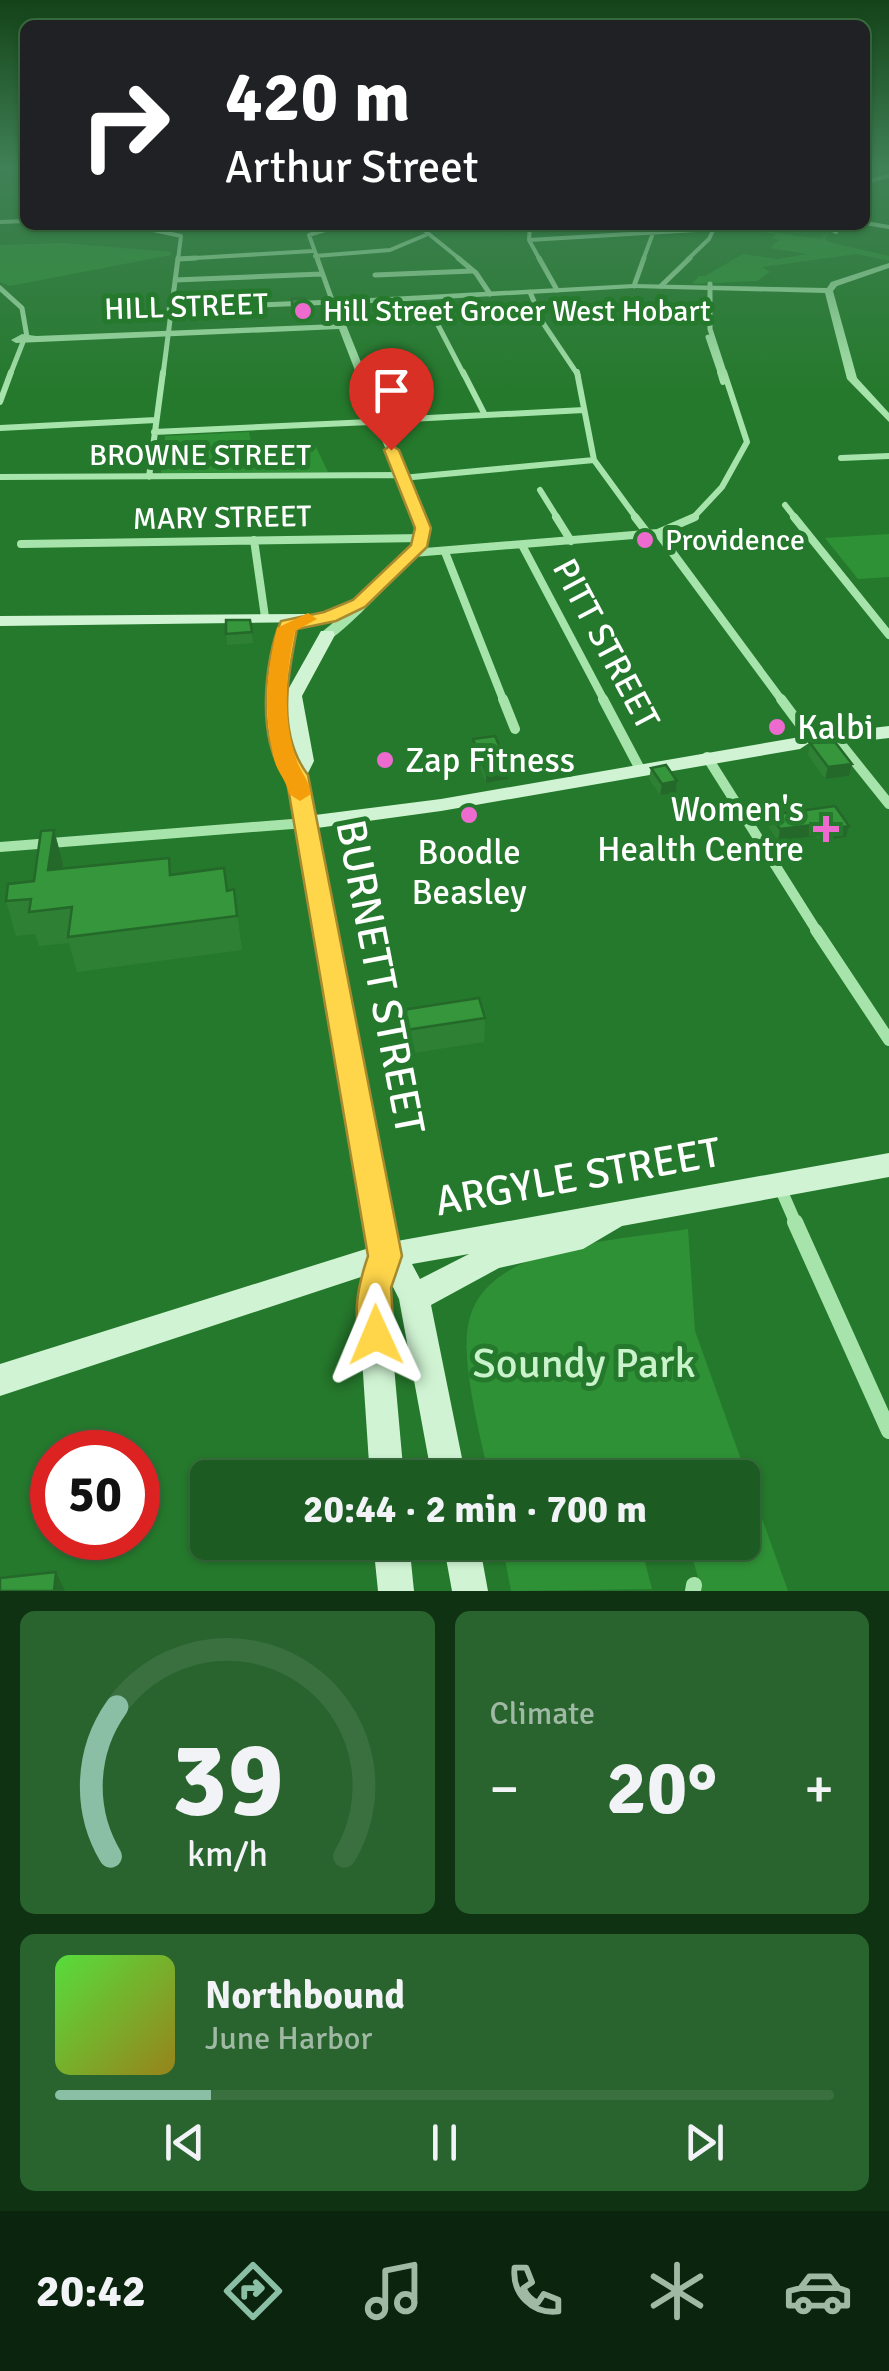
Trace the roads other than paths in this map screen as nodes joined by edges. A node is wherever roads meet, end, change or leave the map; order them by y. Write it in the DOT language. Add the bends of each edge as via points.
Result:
graph roads {
  1 [pos="179,243"];
  2 [pos="311,243"];
  3 [pos="406,243"];
  4 [pos="440,243"];
  5 [pos="531,243"];
  6 [pos="652,243"];
  7 [pos="704,243"];
  8 [pos="314,254"];
  9 [pos="178,259"];
  10 [pos="889,265"];
  11 [pos="473,270"];
  12 [pos="321,274"];
  13 [pos="375,276"];
  14 [pos="175,280"];
  15 [pos="634,286"];
  16 [pos="661,286"];
  17 [pos="710,286"];
  18 [pos="0,288"];
  19 [pos="830,288"];
  20 [pos="557,290"];
  21 [pos="530,292"];
  22 [pos="490,294"];
  23 [pos="333,302"];
  24 [pos="169,309"];
  25 [pos="438,325"];
  26 [pos="342,326"];
  27 [pos="166,333"];
  28 [pos="25,339"];
  29 [pos="0,340"];
  30 [pos="0,402"];
  31 [pos="889,409"];
  32 [pos="584,410"];
  33 [pos="485,415"];
  34 [pos="889,419"];
  35 [pos="156,420"];
  36 [pos="380,421"];
  37 [pos="0,428"];
  38 [pos="154,432"];
  39 [pos="889,456"];
  40 [pos="841,458"];
  41 [pos="594,460"];
  42 [pos="0,477"];
  43 [pos="149,477"];
  44 [pos="402,477"];
  45 [pos="540,490"];
  46 [pos="785,504"];
  47 [pos="653,534"];
  48 [pos="423,538"];
  49 [pos="254,540"];
  50 [pos="570,541"];
  51 [pos="21,544"];
  52 [pos="522,545"];
  53 [pos="445,552"];
  54 [pos="413,554"];
  55 [pos="265,617"];
  56 [pos="0,625"];
  57 [pos="320,627"];
  58 [pos="285,634"];
  59 [pos="889,635"];
  60 [pos="516,728"];
  61 [pos="889,732"];
  62 [pos="816,738"];
  63 [pos="707,757"];
  64 [pos="640,769"];
  65 [pos="297,775"];
  66 [pos="889,804"];
  67 [pos="305,823"];
  68 [pos="0,847"];
  69 [pos="889,1040"];
  70 [pos="889,1165"];
  71 [pos="779,1184"];
  72 [pos="622,1210"];
  73 [pos="385,1256"];
  74 [pos="414,1298"];
  75 [pos="0,1380"];
  76 [pos="889,1432"];
  77 [pos="386,1460"];
  78 [pos="446,1460"];
  79 [pos="393,1560"];
  80 [pos="464,1560"];
  81 [pos="396,1591"];
  82 [pos="470,1591"];
  1 -- 9 [label="street"];
  2 -- 8 [label="street"];
  3 -- 8 [label="street"];
  4 -- 11 [label="street"];
  5 -- 20 [label="street"];
  6 -- 15 [label="street"];
  7 -- 16 [label="street"];
  8 -- 9 [label="street"];
  8 -- 12 [label="street"];
  9 -- 14 [label="street"];
  10 -- 19 [label="street"];
  11 -- 13 [label="street"];
  11 -- 22 [label="street"];
  12 -- 14 [label="street"];
  12 -- 23 [label="street"];
  14 -- 24 [label="street"];
  15 -- 16 [label="street"];
  15 -- 20 [label="street"];
  16 -- 17 [label="street"];
  17 -- 19 [label="street"];
  17 -- 47 [label="street" via="711,333 747,442 701,515 677,530"];
  18 -- 28 [label="street" via="23,307"];
  19 -- 31 [label="street" via="839,298 860,378"];
  19 -- 34 [label="street" via="852,379"];
  20 -- 21 [label="street"];
  21 -- 22 [label="street"];
  21 -- 32 [label="street" via="543,324 577,372"];
  22 -- 23 [label="street"];
  23 -- 24 [label="street"];
  23 -- 26 [label="street"];
  24 -- 27 [label="street"];
  25 -- 33 [label="street"];
  26 -- 27 [label="street, HILL STREET"];
  26 -- 36 [label="street"];
  27 -- 28 [label="street, HILL STREET"];
  27 -- 35 [label="street"];
  28 -- 29 [label="street, HILL STREET"];
  28 -- 30 [label="street"];
  32 -- 33 [label="street"];
  32 -- 41 [label="street"];
  33 -- 36 [label="street"];
  35 -- 37 [label="street"];
  35 -- 38 [label="street"];
  36 -- 38 [label="street"];
  36 -- 44 [label="street"];
  38 -- 43 [label="street"];
  39 -- 40 [label="street"];
  41 -- 44 [label="street, BROWNE STREET"];
  41 -- 47 [label="street"];
  42 -- 43 [label="street, BROWNE STREET"];
  43 -- 44 [label="street, BROWNE STREET"];
  44 -- 48 [label="street"];
  45 -- 50 [label="street, PITT STREET"];
  46 -- 59 [label="street"];
  47 -- 50 [label="street"];
  47 -- 62 [label="street"];
  48 -- 49 [label="street, MARY STREET"];
  48 -- 54 [label="street"];
  49 -- 51 [label="street, MARY STREET"];
  49 -- 55 [label="street"];
  50 -- 52 [label="street"];
  52 -- 53 [label="street"];
  52 -- 64 [label="street, PITT STREET"];
  53 -- 54 [label="street"];
  53 -- 60 [label="street"];
  54 -- 57 [label="street" via="353,614"];
  55 -- 56 [label="main road"];
  55 -- 57 [label="main road"];
  56 -- 58 [label="main road" via="253,624"];
  57 -- 58 [label="main road" via="291,623"];
  57 -- 65 [label="main road, BURNETT STREET" via="294,696 304,761"];
  58 -- 65 [label="main road, BURNETT STREET" via="274,694 286,764"];
  61 -- 62 [label="main road"];
  62 -- 63 [label="main road"];
  62 -- 66 [label="street"];
  63 -- 64 [label="main road"];
  63 -- 69 [label="street"];
  64 -- 67 [label="main road"];
  65 -- 67 [label="main road, BURNETT STREET"];
  67 -- 68 [label="street"];
  67 -- 73 [label="main road, BURNETT STREET"];
  70 -- 71 [label="main road, ARGYLE STREET"];
  71 -- 72 [label="main road, ARGYLE STREET"];
  71 -- 76 [label="street"];
  72 -- 73 [label="main road, ARGYLE STREET"];
  72 -- 74 [label="main road" via="583,1236 494,1256"];
  73 -- 74 [label="main road, BURNETT STREET"];
  73 -- 75 [label="main road, ARGYLE STREET"];
  73 -- 77 [label="main road, BURNETT STREET" via="374,1300"];
  74 -- 78 [label="main road, BURNETT STREET"];
  79 -- 81 [label="main road"];
  80 -- 82 [label="main road"];
}
